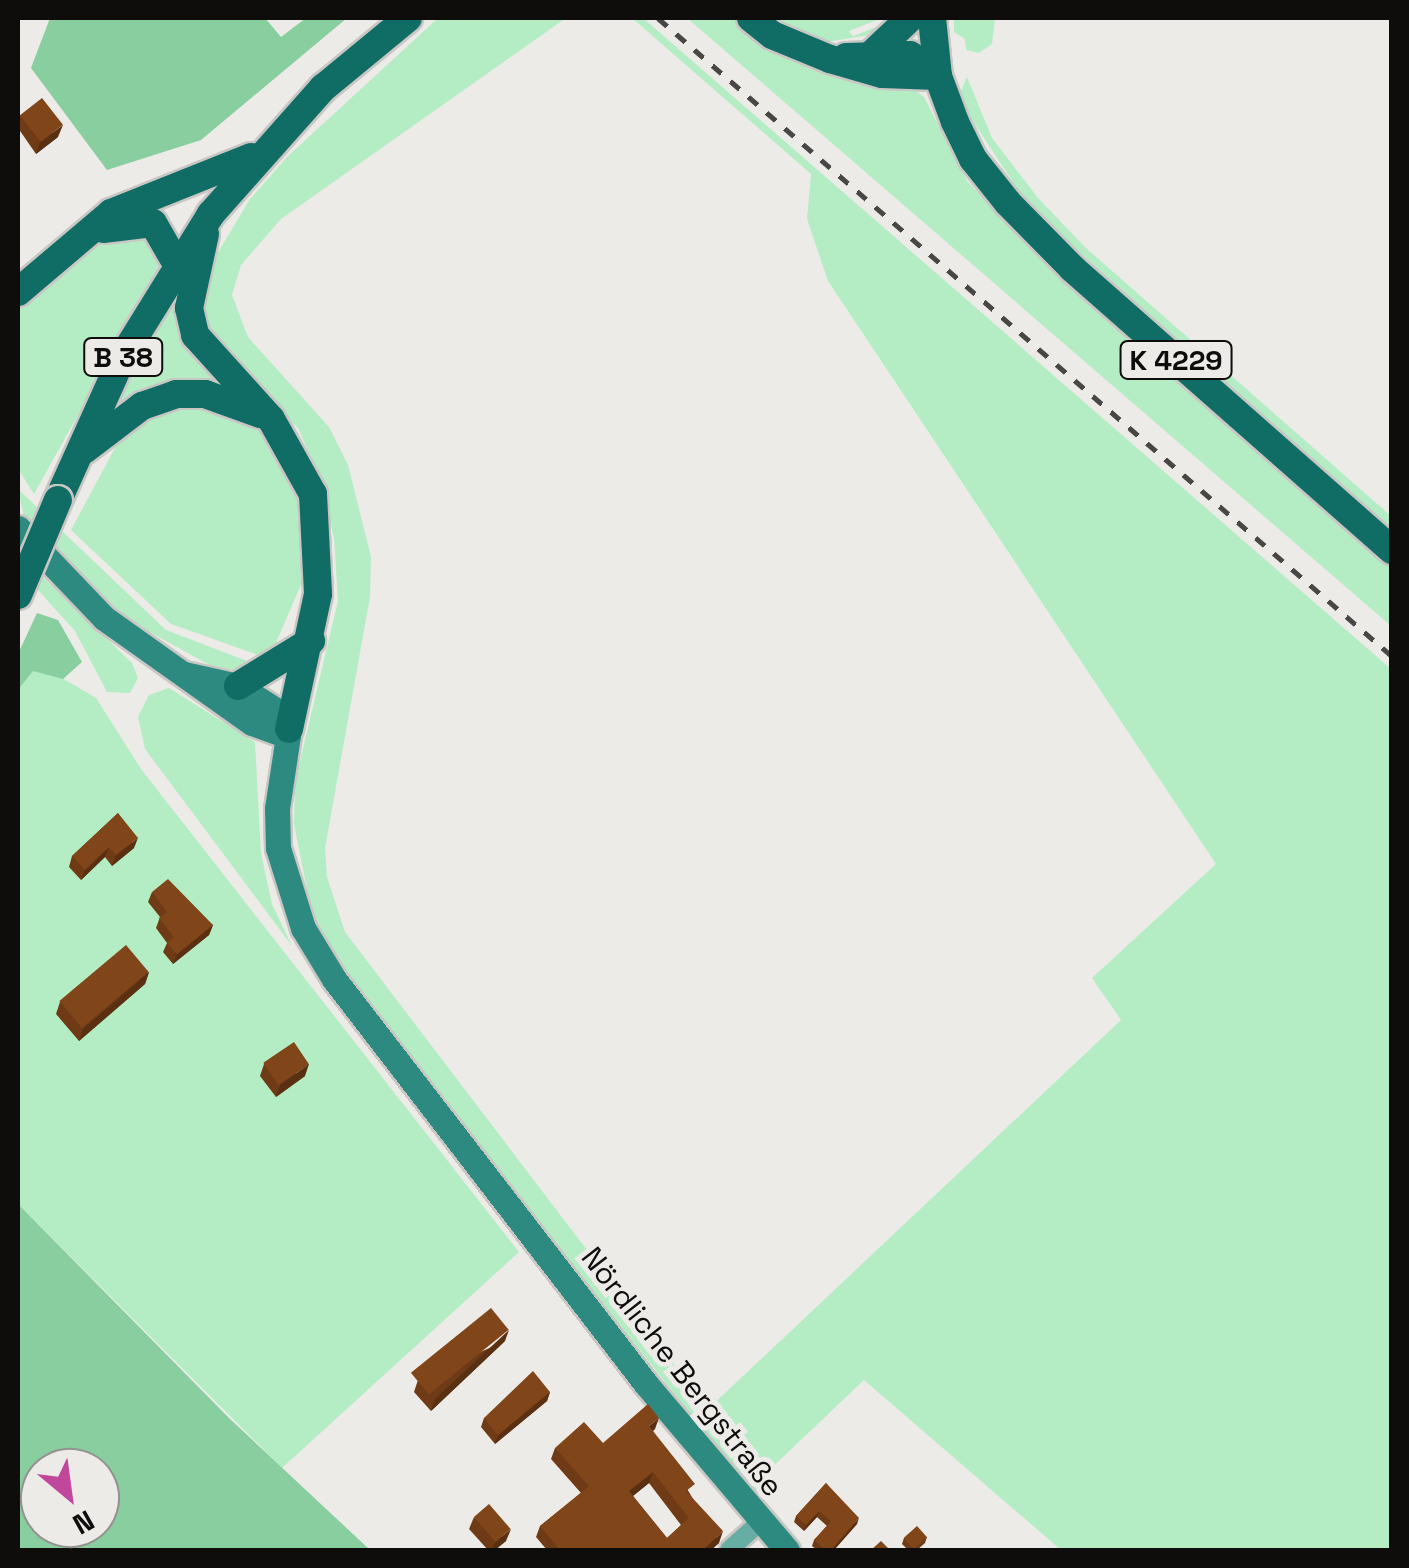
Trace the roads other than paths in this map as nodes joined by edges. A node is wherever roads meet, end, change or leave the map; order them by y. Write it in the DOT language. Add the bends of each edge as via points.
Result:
graph roads {
  1 [pos="408,18"];
  2 [pos="751,18"];
  3 [pos="910,18"];
  4 [pos="932,18"];
  5 [pos="949,18"];
  6 [pos="873,53"];
  7 [pos="830,59"];
  8 [pos="938,76"];
  9 [pos="258,154"];
  10 [pos="210,214"];
  11 [pos="88,234"];
  12 [pos="176,264"];
  13 [pos="18,292"];
  14 [pos="271,418"];
  15 [pos="78,456"];
  16 [pos="18,528"];
  17 [pos="1392,550"];
  18 [pos="18,595"];
  19 [pos="311,640"];
  20 [pos="184,674"];
  21 [pos="238,686"];
  22 [pos="289,733"];
  23 [pos="759,1523"];
  24 [pos="729,1550"];
  25 [pos="787,1550"];
  1 -- 9 [label="main road, B 38" via="323,88"];
  2 -- 7 [label="main road"];
  3 -- 6 [label="main road"];
  4 -- 8 [label="main road, K 4229"];
  5 -- 8 [label="main road"];
  6 -- 7 [label="main road"];
  6 -- 8 [label="main road" via="922,59"];
  7 -- 8 [label="main road" via="882,74"];
  8 -- 17 [label="main road, K 4229" via="973,158 1008,204"];
  9 -- 10 [label="main road, B 38"];
  9 -- 11 [label="main road" via="111,212"];
  10 -- 12 [label="main road, B 38"];
  10 -- 14 [label="main road" via="189,308 195,335"];
  11 -- 12 [label="main road" via="153,223"];
  11 -- 13 [label="main road"];
  12 -- 15 [label="main road, B 38"];
  14 -- 15 [label="main road" via="234,401 176,394 142,406"];
  14 -- 19 [label="main road" via="313,494 321,544"];
  15 -- 18 [label="main road, B 38, bridge"];
  16 -- 20 [label="main road" via="104,618"];
  19 -- 21 [label="main road"];
  19 -- 22 [label="main road"];
  20 -- 21 [label="main road"];
  20 -- 22 [label="main road" via="252,723"];
  21 -- 22 [label="main road" via="267,700"];
  22 -- 23 [label="main road, Nördliche Bergstraße" via="278,848 303,928 334,979"];
  23 -- 24 [label="street"];
  23 -- 25 [label="main road, Nördliche Bergstraße"];
}
